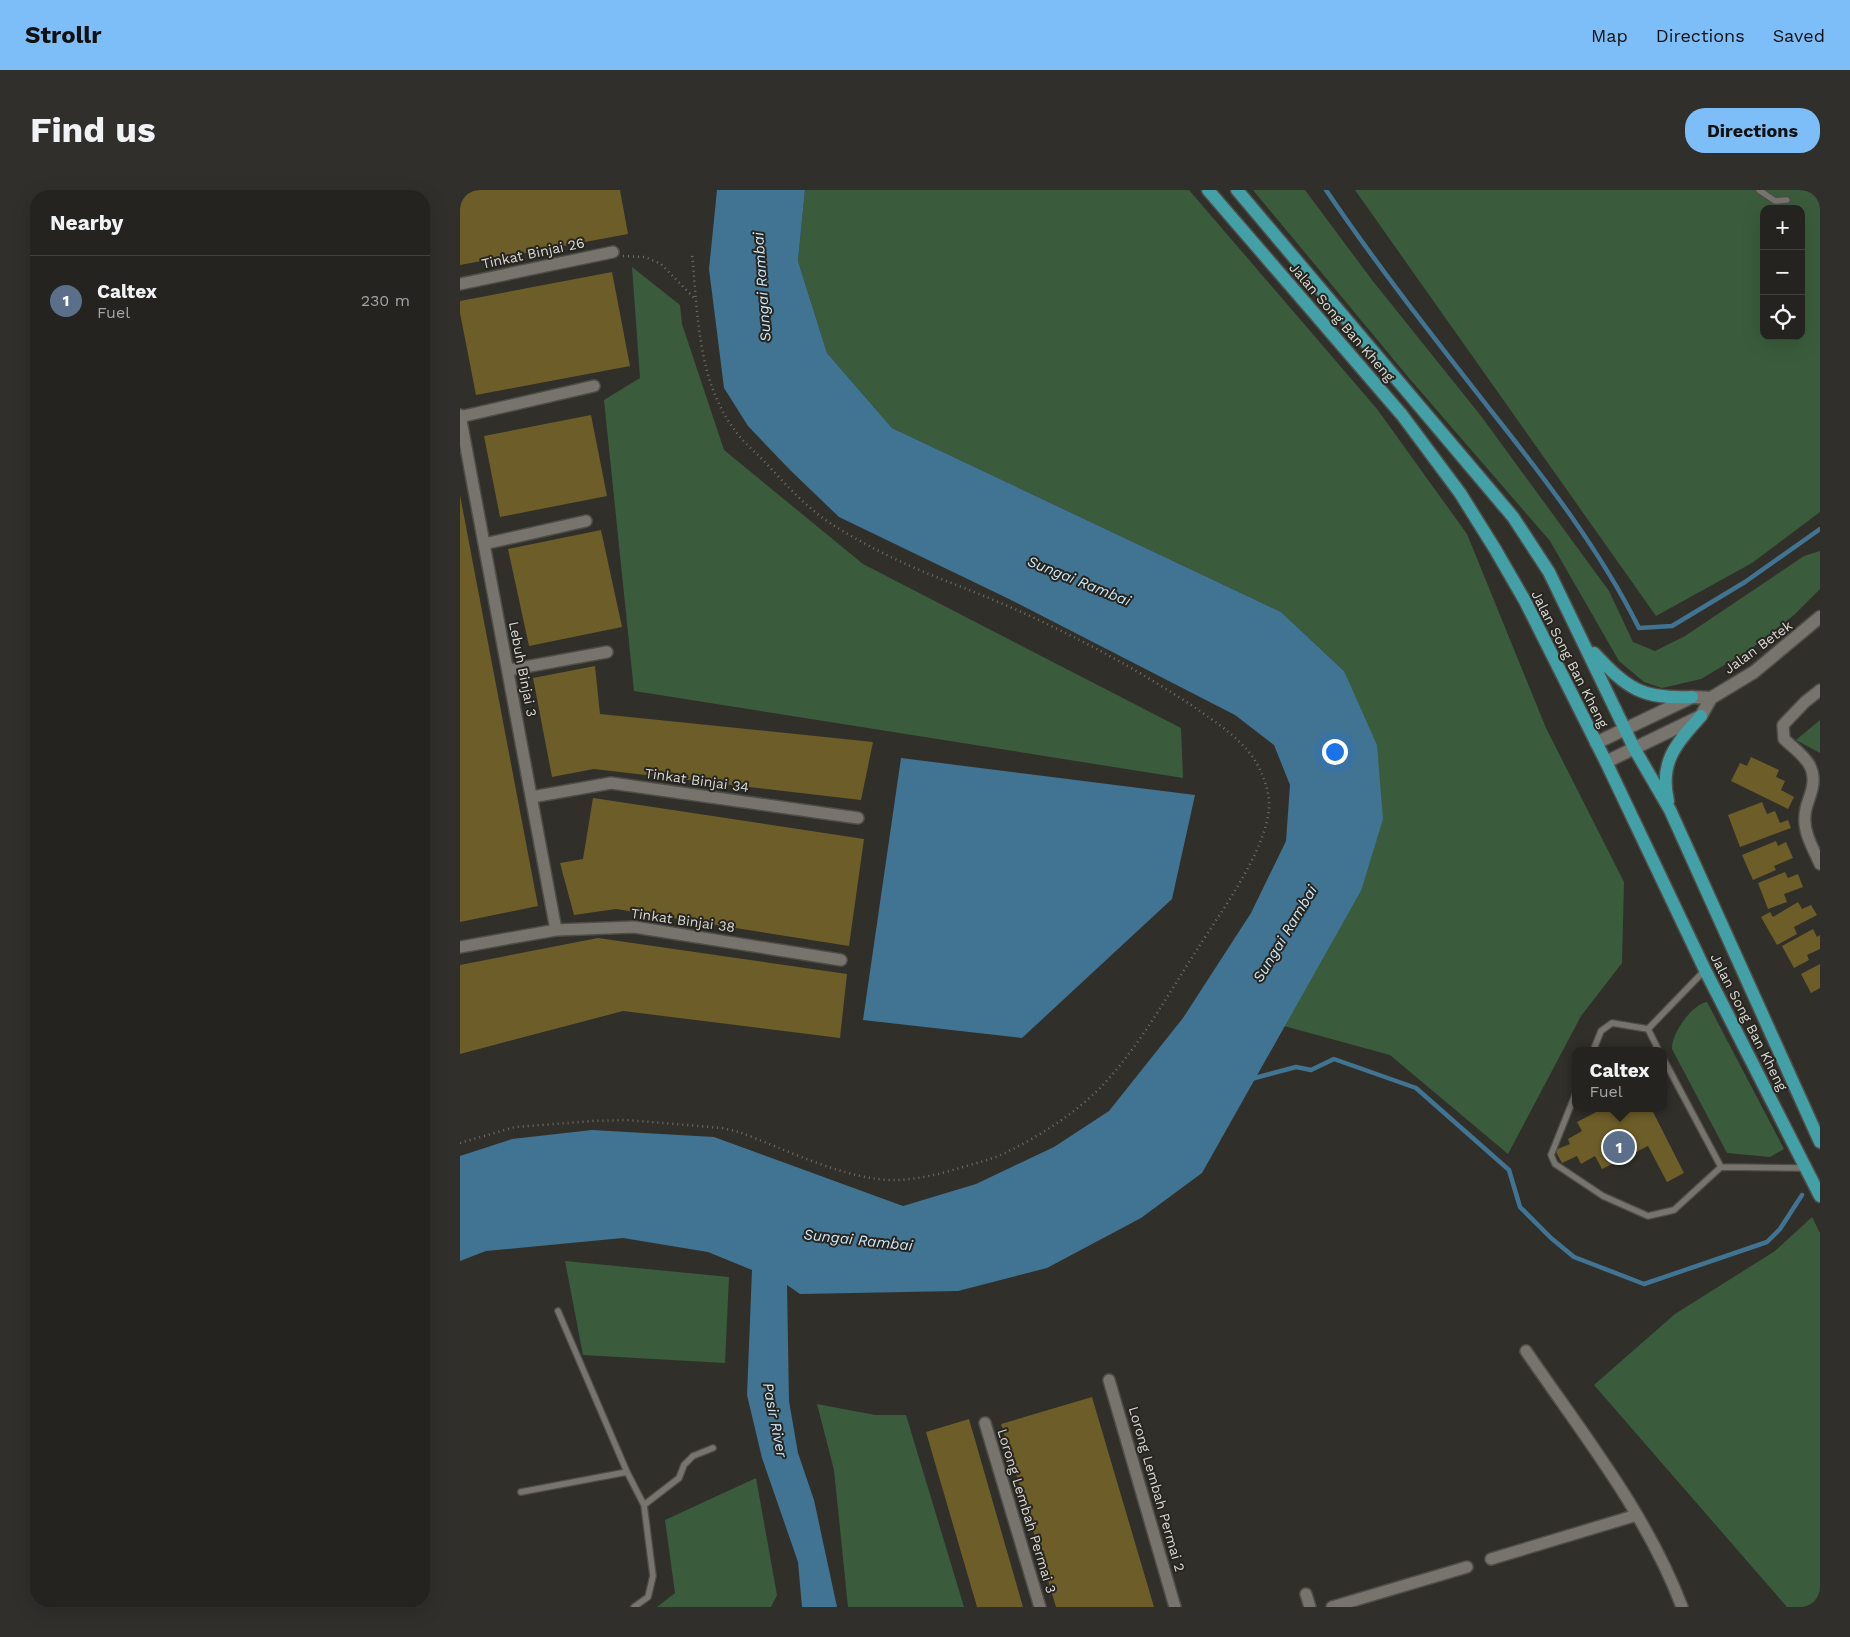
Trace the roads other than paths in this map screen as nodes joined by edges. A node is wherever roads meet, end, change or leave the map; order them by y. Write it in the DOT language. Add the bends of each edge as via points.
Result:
graph roads {
  1 [pos="1208,190"];
  2 [pos="1237,190"];
  3 [pos="1759,190"];
  4 [pos="1787,200"];
  5 [pos="613,252"];
  6 [pos="460,284"];
  7 [pos="594,386"];
  8 [pos="460,416"];
  9 [pos="586,521"];
  10 [pos="484,544"];
  11 [pos="1820,617"];
  12 [pos="1587,646"];
  13 [pos="607,652"];
  14 [pos="508,670"];
  15 [pos="1820,690"];
  16 [pos="1692,697"];
  17 [pos="1711,698"];
  18 [pos="1702,716"];
  19 [pos="1625,728"];
  20 [pos="1596,742"];
  21 [pos="1634,748"];
  22 [pos="1606,762"];
  23 [pos="532,797"];
  24 [pos="1670,810"];
  25 [pos="858,818"];
  26 [pos="1820,864"];
  27 [pos="556,930"];
  28 [pos="460,947"];
  29 [pos="841,960"];
  30 [pos="1705,970"];
  31 [pos="1648,1029"];
  32 [pos="1595,1047"];
  33 [pos="1657,1047"];
  34 [pos="1667,1066"];
  35 [pos="1572,1102"];
  36 [pos="1820,1142"];
  37 [pos="1721,1168"];
  38 [pos="1806,1168"];
  39 [pos="1820,1196"];
  40 [pos="558,1311"];
  41 [pos="1526,1350"];
  42 [pos="1110,1380"];
  43 [pos="985,1423"];
  44 [pos="713,1448"];
  45 [pos="627,1472"];
  46 [pos="521,1492"];
  47 [pos="644,1505"];
  48 [pos="1638,1515"];
  49 [pos="1491,1559"];
  50 [pos="1466,1567"];
  51 [pos="1306,1594"];
  52 [pos="634,1607"];
  53 [pos="1040,1607"];
  54 [pos="1175,1607"];
  55 [pos="1310,1607"];
  56 [pos="1332,1607"];
  57 [pos="1682,1607"];
  1 -- 20 [label="main road, Jalan Song Ban Kheng" via="1402,414 1460,493 1525,601"];
  2 -- 12 [label="main road, Jalan Song Ban Kheng" via="1513,517 1549,572"];
  3 -- 4 [label="lane" via="1775,201"];
  5 -- 6 [label="street, Tinkat Binjai 26"];
  7 -- 8 [label="street"];
  8 -- 10 [label="street, Lebuh Binjai 3"];
  9 -- 10 [label="street"];
  10 -- 14 [label="street, Lebuh Binjai 3"];
  11 -- 17 [label="street, Jalan Betek" via="1754,672"];
  12 -- 16 [label="main road" via="1608,667 1645,694 1664,698"];
  12 -- 19 [label="main road, Jalan Song Ban Kheng"];
  13 -- 14 [label="street"];
  14 -- 23 [label="street, Lebuh Binjai 3"];
  15 -- 26 [label="street" via="1783,725 1784,739 1809,762 1814,773 1804,816 1808,837"];
  16 -- 17 [label="street"];
  16 -- 19 [label="street"];
  17 -- 18 [label="street"];
  18 -- 21 [label="street"];
  18 -- 24 [label="main road" via="1674,748 1668,761 1665,788"];
  19 -- 20 [label="street"];
  19 -- 21 [label="main road, Jalan Song Ban Kheng"];
  20 -- 22 [label="main road, Jalan Song Ban Kheng"];
  21 -- 22 [label="street"];
  21 -- 24 [label="main road, Jalan Song Ban Kheng"];
  22 -- 30 [label="main road, Jalan Song Ban Kheng"];
  23 -- 25 [label="street, Tinkat Binjai 34" via="611,783"];
  23 -- 27 [label="street, Lebuh Binjai 3"];
  24 -- 36 [label="main road, Jalan Song Ban Kheng"];
  27 -- 28 [label="street, Tinkat Binjai 38"];
  27 -- 29 [label="street, Tinkat Binjai 38" via="634,927"];
  30 -- 31 [label="lane"];
  30 -- 38 [label="main road, Jalan Song Ban Kheng"];
  31 -- 32 [label="lane" via="1612,1023 1601,1031"];
  31 -- 33 [label="lane"];
  34 -- 37 [label="lane"];
  35 -- 37 [label="lane" via="1551,1155 1555,1164 1603,1196 1648,1216 1674,1210"];
  37 -- 38 [label="lane"];
  38 -- 39 [label="main road, Jalan Song Ban Kheng"];
  40 -- 45 [label="lane"];
  41 -- 48 [label="street"];
  42 -- 54 [label="street, Lorong Lembah Permai 2"];
  43 -- 53 [label="street, Lorong Lembah Permai 3"];
  44 -- 47 [label="lane" via="693,1456 684,1465 679,1478"];
  45 -- 46 [label="lane"];
  45 -- 47 [label="lane"];
  47 -- 52 [label="lane" via="653,1576 648,1597"];
  48 -- 49 [label="street"];
  48 -- 57 [label="street"];
  50 -- 56 [label="street"];
  51 -- 55 [label="street"];
}
